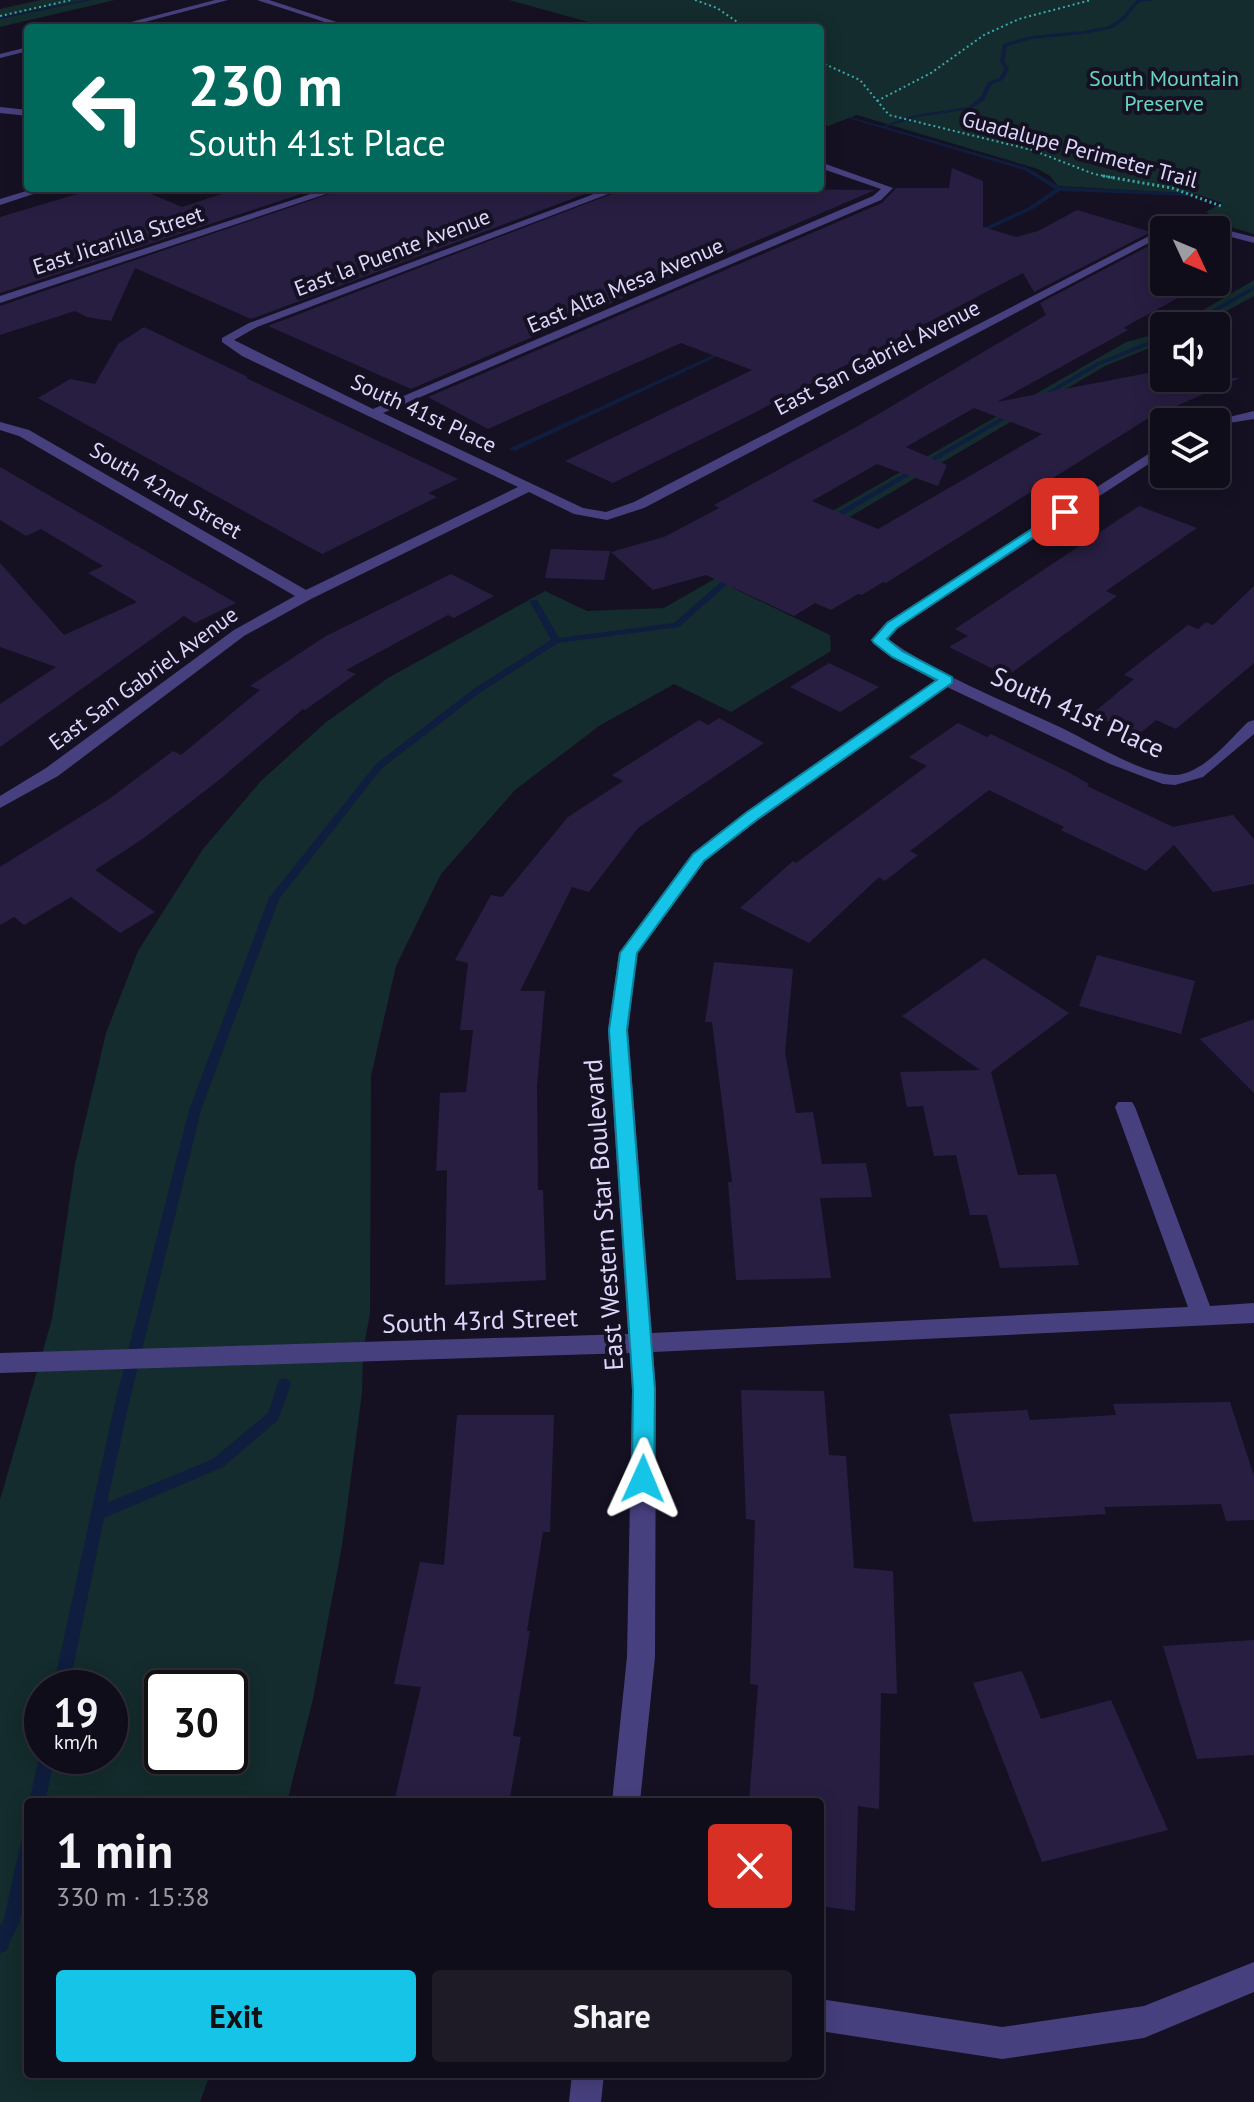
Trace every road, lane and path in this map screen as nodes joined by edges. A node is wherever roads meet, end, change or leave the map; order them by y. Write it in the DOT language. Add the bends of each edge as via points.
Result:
graph roads {
  1 [pos="71,0"];
  2 [pos="224,0"];
  3 [pos="261,0"];
  4 [pos="695,0"];
  5 [pos="1091,0"];
  6 [pos="0,16"];
  7 [pos="128,24"];
  8 [pos="338,24"];
  9 [pos="740,24"];
  10 [pos="24,50"];
  11 [pos="0,56"];
  12 [pos="824,64"];
  13 [pos="877,101"];
  14 [pos="0,110"];
  15 [pos="24,114"];
  16 [pos="824,166"];
  17 [pos="34,192"];
  18 [pos="327,192"];
  19 [pos="608,192"];
  20 [pos="0,202"];
  21 [pos="1224,207"];
  22 [pos="1230,233"];
  23 [pos="1150,239"];
  24 [pos="1254,240"];
  25 [pos="0,300"];
  26 [pos="226,340"];
  27 [pos="374,413"];
  28 [pos="1254,415"];
  29 [pos="1230,419"];
  30 [pos="1,426"];
  31 [pos="1150,457"];
  32 [pos="529,487"];
  33 [pos="607,516"];
  34 [pos="306,596"];
  35 [pos="947,680"];
  36 [pos="1254,725"];
  37 [pos="0,803"];
  38 [pos="1125,1107"];
  39 [pos="1254,1313"];
  40 [pos="1202,1314"];
  41 [pos="641,1343"];
  42 [pos="0,1363"];
  43 [pos="626,1798"];
  44 [pos="1254,1977"];
  45 [pos="824,2016"];
  46 [pos="588,2078"];
  47 [pos="585,2102"];
  1 -- 6 [label="path"];
  2 -- 7 [label="street"];
  3 -- 8 [label="street"];
  4 -- 9 [label="path"];
  5 -- 13 [label="path" via="1019,19 984,35 931,73"];
  10 -- 11 [label="street"];
  12 -- 13 [label="path, Guadalupe Perimeter Trail" via="850,74"];
  13 -- 21 [label="path, Guadalupe Perimeter Trail" via="889,115 915,123 1032,150 1094,174 1172,188"];
  14 -- 15 [label="street"];
  16 -- 27 [label="street, East Alta Mesa Avenue" via="888,188 877,198"];
  17 -- 20 [label="street"];
  18 -- 25 [label="street, East Jicarilla Street"];
  19 -- 26 [label="street, East la Puente Avenue" via="253,325"];
  22 -- 24 [label="street, East San Gabriel Avenue"];
  23 -- 33 [label="street, East San Gabriel Avenue" via="639,505"];
  26 -- 27 [label="street, South 41st Place"];
  27 -- 32 [label="street, South 41st Place"];
  28 -- 29 [label="street"];
  30 -- 34 [label="street, South 42nd Street" via="24,433"];
  31 -- 35 [label="street, South 41st Place" via="892,625 879,640"];
  32 -- 33 [label="street, South 41st Place" via="579,511"];
  32 -- 34 [label="street, East San Gabriel Avenue"];
  34 -- 37 [label="street, East San Gabriel Avenue" via="239,633 52,772"];
  35 -- 36 [label="street, South 41st Place" via="1125,765 1175,780 1207,768"];
  35 -- 41 [label="street, East Western Star Boulevard" via="699,857 628,953 618,1030"];
  38 -- 40 [label="street"];
  39 -- 40 [label="street, South 43rd Street"];
  40 -- 41 [label="street, South 43rd Street"];
  41 -- 42 [label="street, South 43rd Street"];
  41 -- 43 [label="street, East Western Star Boulevard" via="641,1657"];
  44 -- 45 [label="street" via="1144,2022 1002,2043"];
  46 -- 47 [label="street"];
}
